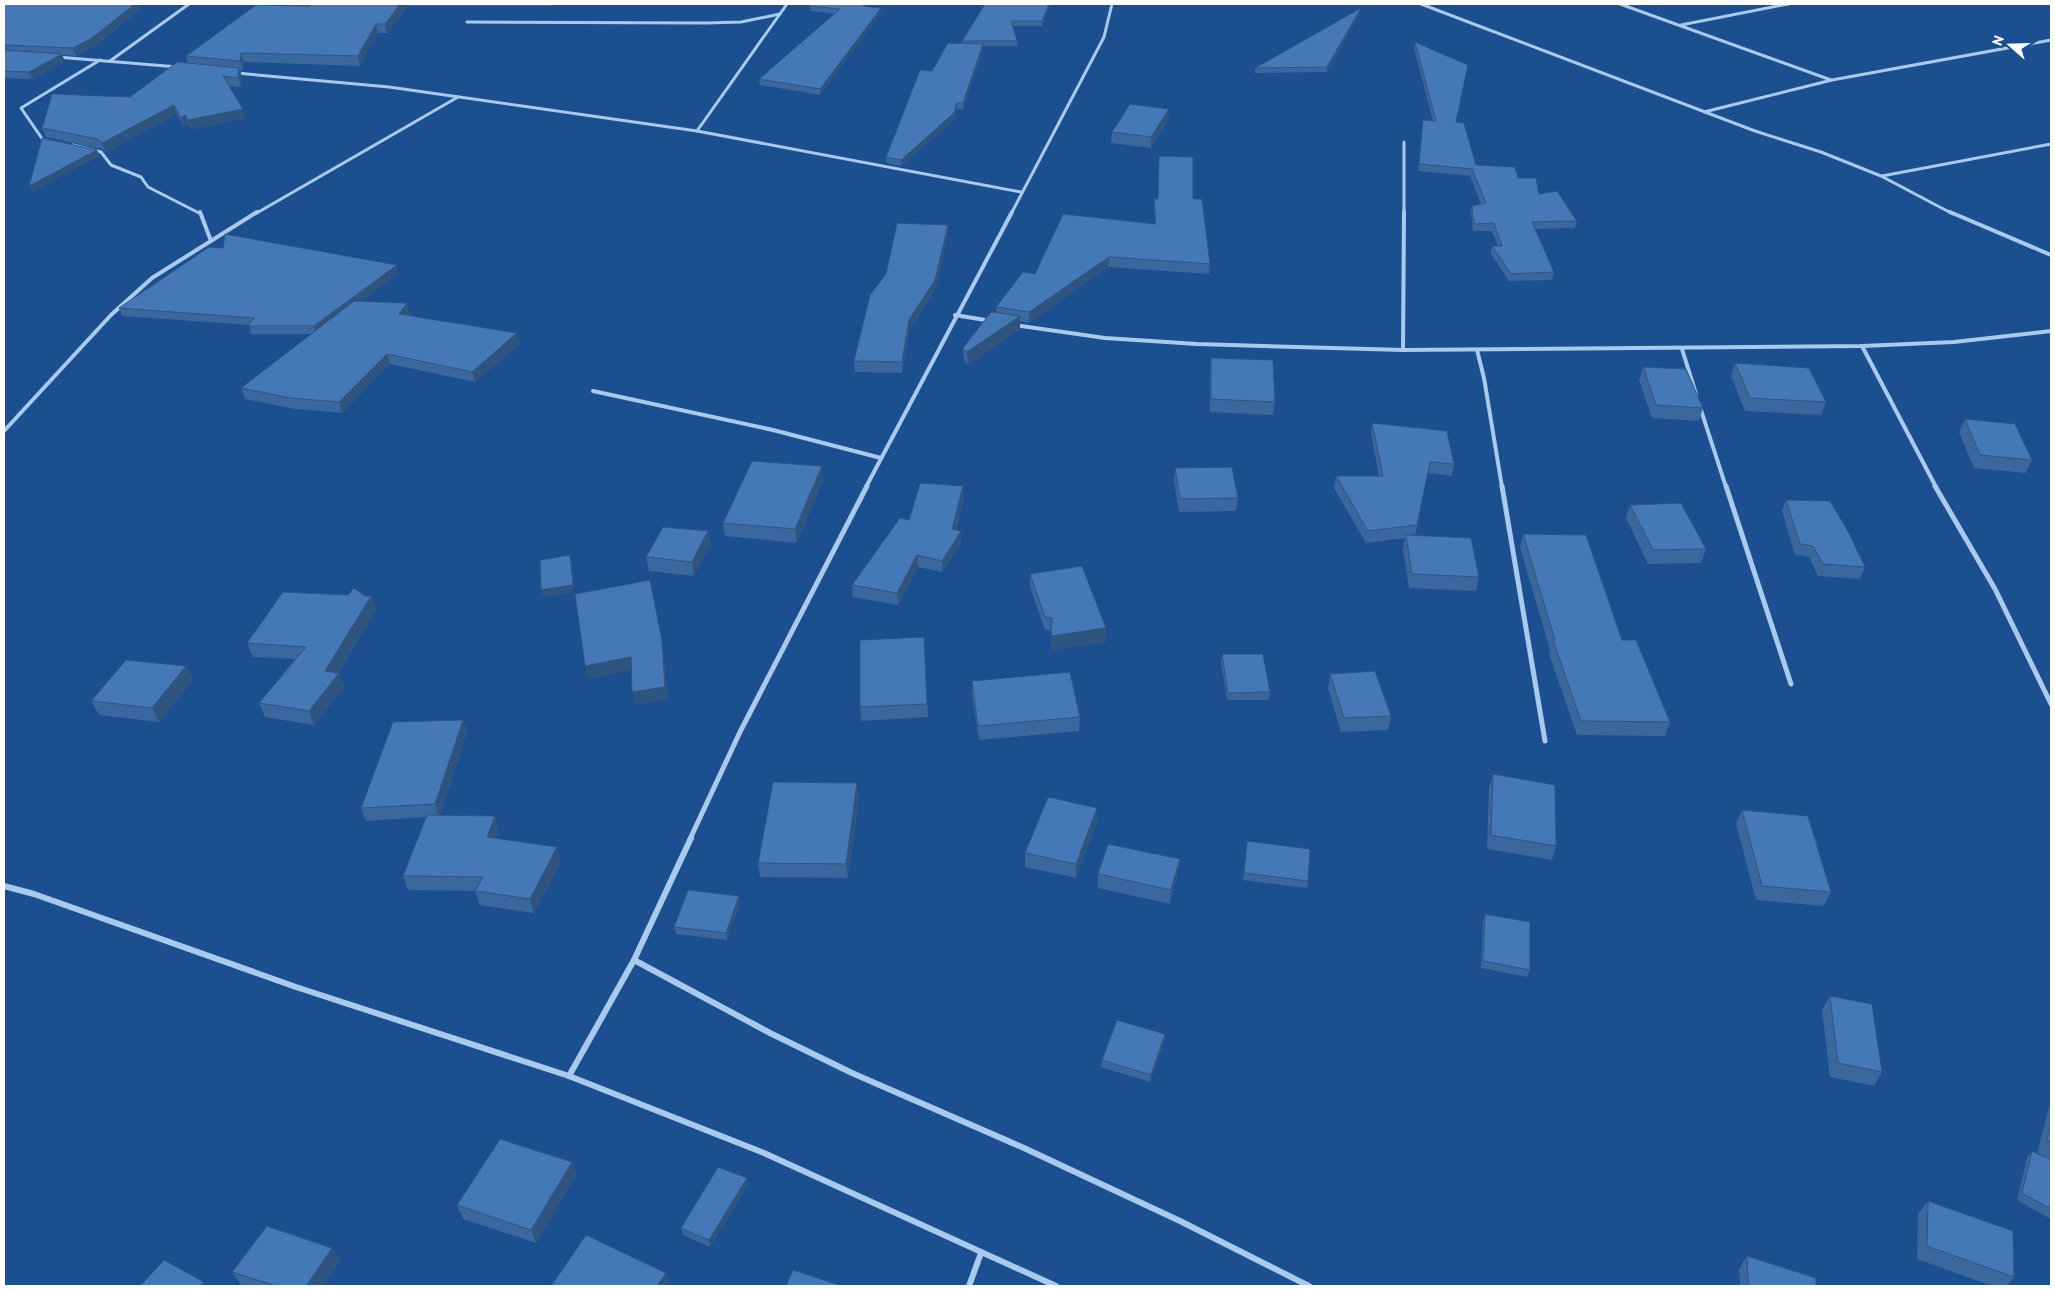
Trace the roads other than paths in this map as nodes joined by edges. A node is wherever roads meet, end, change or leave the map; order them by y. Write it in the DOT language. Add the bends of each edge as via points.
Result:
graph roads {
  1 [pos="189,4"];
  2 [pos="787,4"];
  3 [pos="1112,4"];
  4 [pos="1421,4"];
  5 [pos="1620,4"];
  6 [pos="1788,4"];
  7 [pos="780,14"];
  8 [pos="467,22"];
  9 [pos="1681,25"];
  10 [pos="2051,40"];
  11 [pos="56,57"];
  12 [pos="101,60"];
  13 [pos="110,61"];
  14 [pos="179,67"];
  15 [pos="228,72"];
  16 [pos="1832,80"];
  17 [pos="458,97"];
  18 [pos="1704,112"];
  19 [pos="697,131"];
  20 [pos="51,142"];
  21 [pos="1404,142"];
  22 [pos="66,144"];
  23 [pos="2051,144"];
  24 [pos="1881,176"];
  25 [pos="1021,192"];
  26 [pos="211,241"];
  27 [pos="2051,255"];
  28 [pos="955,315"];
  29 [pos="1001,323"];
  30 [pos="1010,324"];
  31 [pos="2051,331"];
  32 [pos="1862,346"];
  33 [pos="1682,349"];
  34 [pos="1403,350"];
  35 [pos="1478,350"];
  36 [pos="593,391"];
  37 [pos="4,431"];
  38 [pos="882,458"];
  39 [pos="1791,684"];
  40 [pos="2051,704"];
  41 [pos="1544,741"];
  42 [pos="4,886"];
  43 [pos="634,960"];
  44 [pos="569,1076"];
  45 [pos="981,1254"];
  46 [pos="969,1286"];
  47 [pos="1056,1286"];
  48 [pos="1309,1286"];
  1 -- 13 [label="street"];
  2 -- 7 [label="street"];
  3 -- 25 [label="street" via="1104,37"];
  4 -- 18 [label="street"];
  5 -- 9 [label="street"];
  6 -- 9 [label="street"];
  7 -- 8 [label="street" via="741,22 706,24"];
  7 -- 19 [label="street"];
  9 -- 16 [label="street"];
  10 -- 16 [label="street"];
  11 -- 12 [label="street"];
  12 -- 13 [label="street"];
  12 -- 20 [label="street" via="21,108 43,140"];
  13 -- 14 [label="street"];
  15 -- 17 [label="street"];
  16 -- 18 [label="street"];
  17 -- 19 [label="street"];
  17 -- 26 [label="street"];
  18 -- 24 [label="street"];
  19 -- 25 [label="street"];
  21 -- 34 [label="street"];
  22 -- 26 [label="street" via="101,152 111,165 141,177 148,187 200,212"];
  23 -- 24 [label="street"];
  24 -- 27 [label="street" via="1933,205"];
  25 -- 28 [label="street"];
  26 -- 37 [label="street" via="152,278 110,315"];
  28 -- 29 [label="street"];
  28 -- 38 [label="street"];
  30 -- 34 [label="street" via="1105,338"];
  31 -- 32 [label="street" via="1954,342"];
  32 -- 33 [label="street"];
  32 -- 40 [label="street" via="1949,513 1995,589"];
  33 -- 35 [label="street"];
  33 -- 39 [label="street"];
  34 -- 35 [label="street"];
  35 -- 41 [label="street"];
  36 -- 38 [label="street" via="773,430"];
  38 -- 43 [label="street" via="740,732"];
  42 -- 44 [label="street" via="296,987"];
  43 -- 44 [label="street"];
  43 -- 48 [label="street" via="836,1065 1146,1205"];
  44 -- 45 [label="street" via="764,1153"];
  45 -- 46 [label="street"];
  45 -- 47 [label="street"];
}
